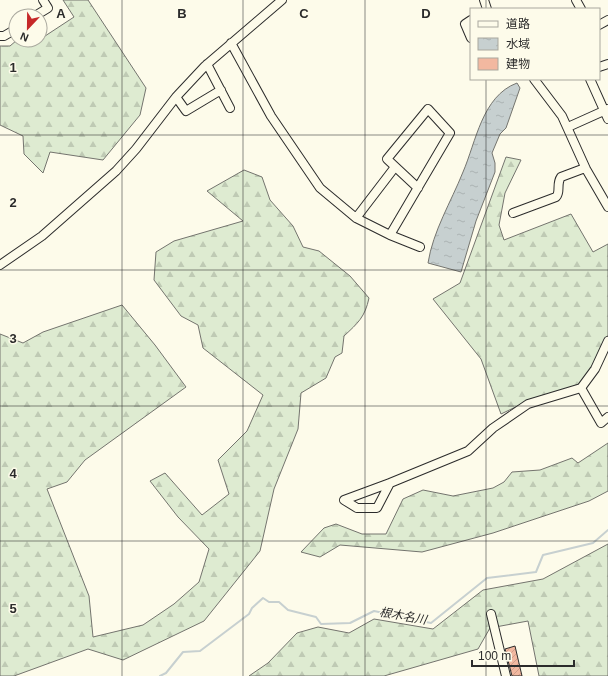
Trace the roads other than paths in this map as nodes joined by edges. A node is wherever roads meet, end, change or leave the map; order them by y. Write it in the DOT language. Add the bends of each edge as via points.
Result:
graph roads {
  1 [pos="282,0"];
  2 [pos="470,21"];
  3 [pos="470,36"];
  4 [pos="231,43"];
  5 [pos="207,64"];
  6 [pos="535,80"];
  7 [pos="591,80"];
  8 [pos="221,90"];
  9 [pos="176,98"];
  10 [pos="230,108"];
  11 [pos="606,110"];
  12 [pos="608,119"];
  13 [pos="568,127"];
  14 [pos="395,167"];
  15 [pos="585,168"];
  16 [pos="418,188"];
  17 [pos="608,207"];
  18 [pos="513,213"];
  19 [pos="356,218"];
  20 [pos="390,235"];
  21 [pos="420,246"];
  22 [pos="0,265"];
  23 [pos="608,341"];
  24 [pos="580,388"];
  25 [pos="608,417"];
  26 [pos="390,483"];
  27 [pos="491,614"];
  28 [pos="506,676"];
  1 -- 4 [label="street"];
  2 -- 3 [label="street" via="465,24"];
  4 -- 5 [label="street"];
  4 -- 19 [label="street" via="271,116 320,188"];
  5 -- 8 [label="street"];
  5 -- 9 [label="street"];
  6 -- 13 [label="street"];
  7 -- 11 [label="street"];
  8 -- 9 [label="street" via="186,111"];
  8 -- 10 [label="street"];
  9 -- 22 [label="street" via="116,171 42,236"];
  11 -- 12 [label="street"];
  11 -- 13 [label="street"];
  13 -- 15 [label="street"];
  14 -- 16 [label="street"];
  14 -- 16 [label="street" via="387,160 428,110 450,133"];
  14 -- 19 [label="street"];
  15 -- 17 [label="street"];
  15 -- 18 [label="street" via="561,177 556,197"];
  16 -- 20 [label="street"];
  19 -- 20 [label="street"];
  20 -- 21 [label="street"];
  23 -- 24 [label="street" via="595,368"];
  24 -- 25 [label="street" via="601,423"];
  24 -- 26 [label="street" via="528,404 492,428 468,451"];
  26 -- 26 [label="street" via="370,490 344,500 357,508 377,508"];
  27 -- 28 [label="street"];
}
